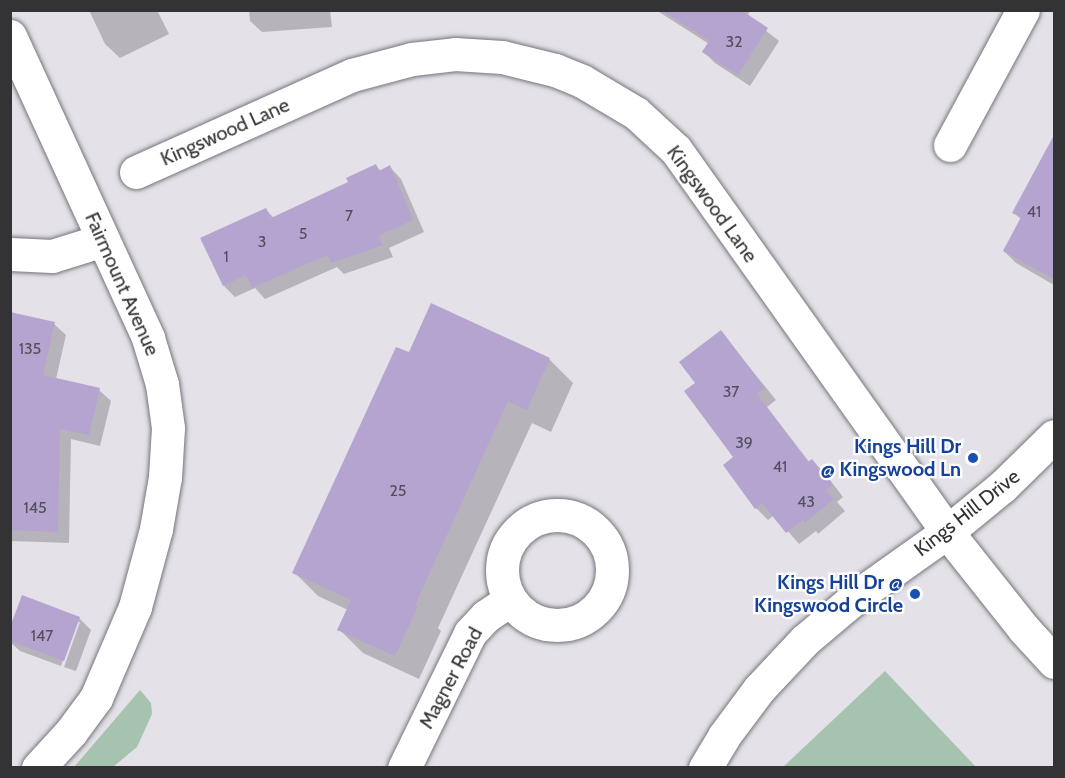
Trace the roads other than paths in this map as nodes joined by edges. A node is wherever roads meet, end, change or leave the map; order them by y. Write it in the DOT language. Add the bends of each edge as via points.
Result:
graph roads {
  1 [pos="1023,10"];
  2 [pos="10,36"];
  3 [pos="950,145"];
  4 [pos="136,172"];
  5 [pos="103,240"];
  6 [pos="10,255"];
  7 [pos="1054,436"];
  8 [pos="947,532"];
  9 [pos="510,600"];
  10 [pos="1054,662"];
  11 [pos="38,768"];
  12 [pos="404,768"];
  13 [pos="705,768"];
  1 -- 3 [label="street"];
  2 -- 5 [label="street, Fairmount Avenue"];
  4 -- 8 [label="street, Kingswood Lane" via="352,75 411,59 455,54 502,57 582,81 636,113 675,150"];
  5 -- 6 [label="street" via="52,256"];
  5 -- 11 [label="street, Fairmount Avenue" via="155,359 168,428 165,477 135,607 111,668 85,715"];
  7 -- 8 [label="street, Kings Hill Drive" via="1011,480"];
  8 -- 10 [label="street, Kingswood Lane"];
  8 -- 13 [label="street, Kings Hill Drive" via="857,596 806,640 753,697"];
  9 -- 12 [label="street, Magner Road" via="470,633"];
}
